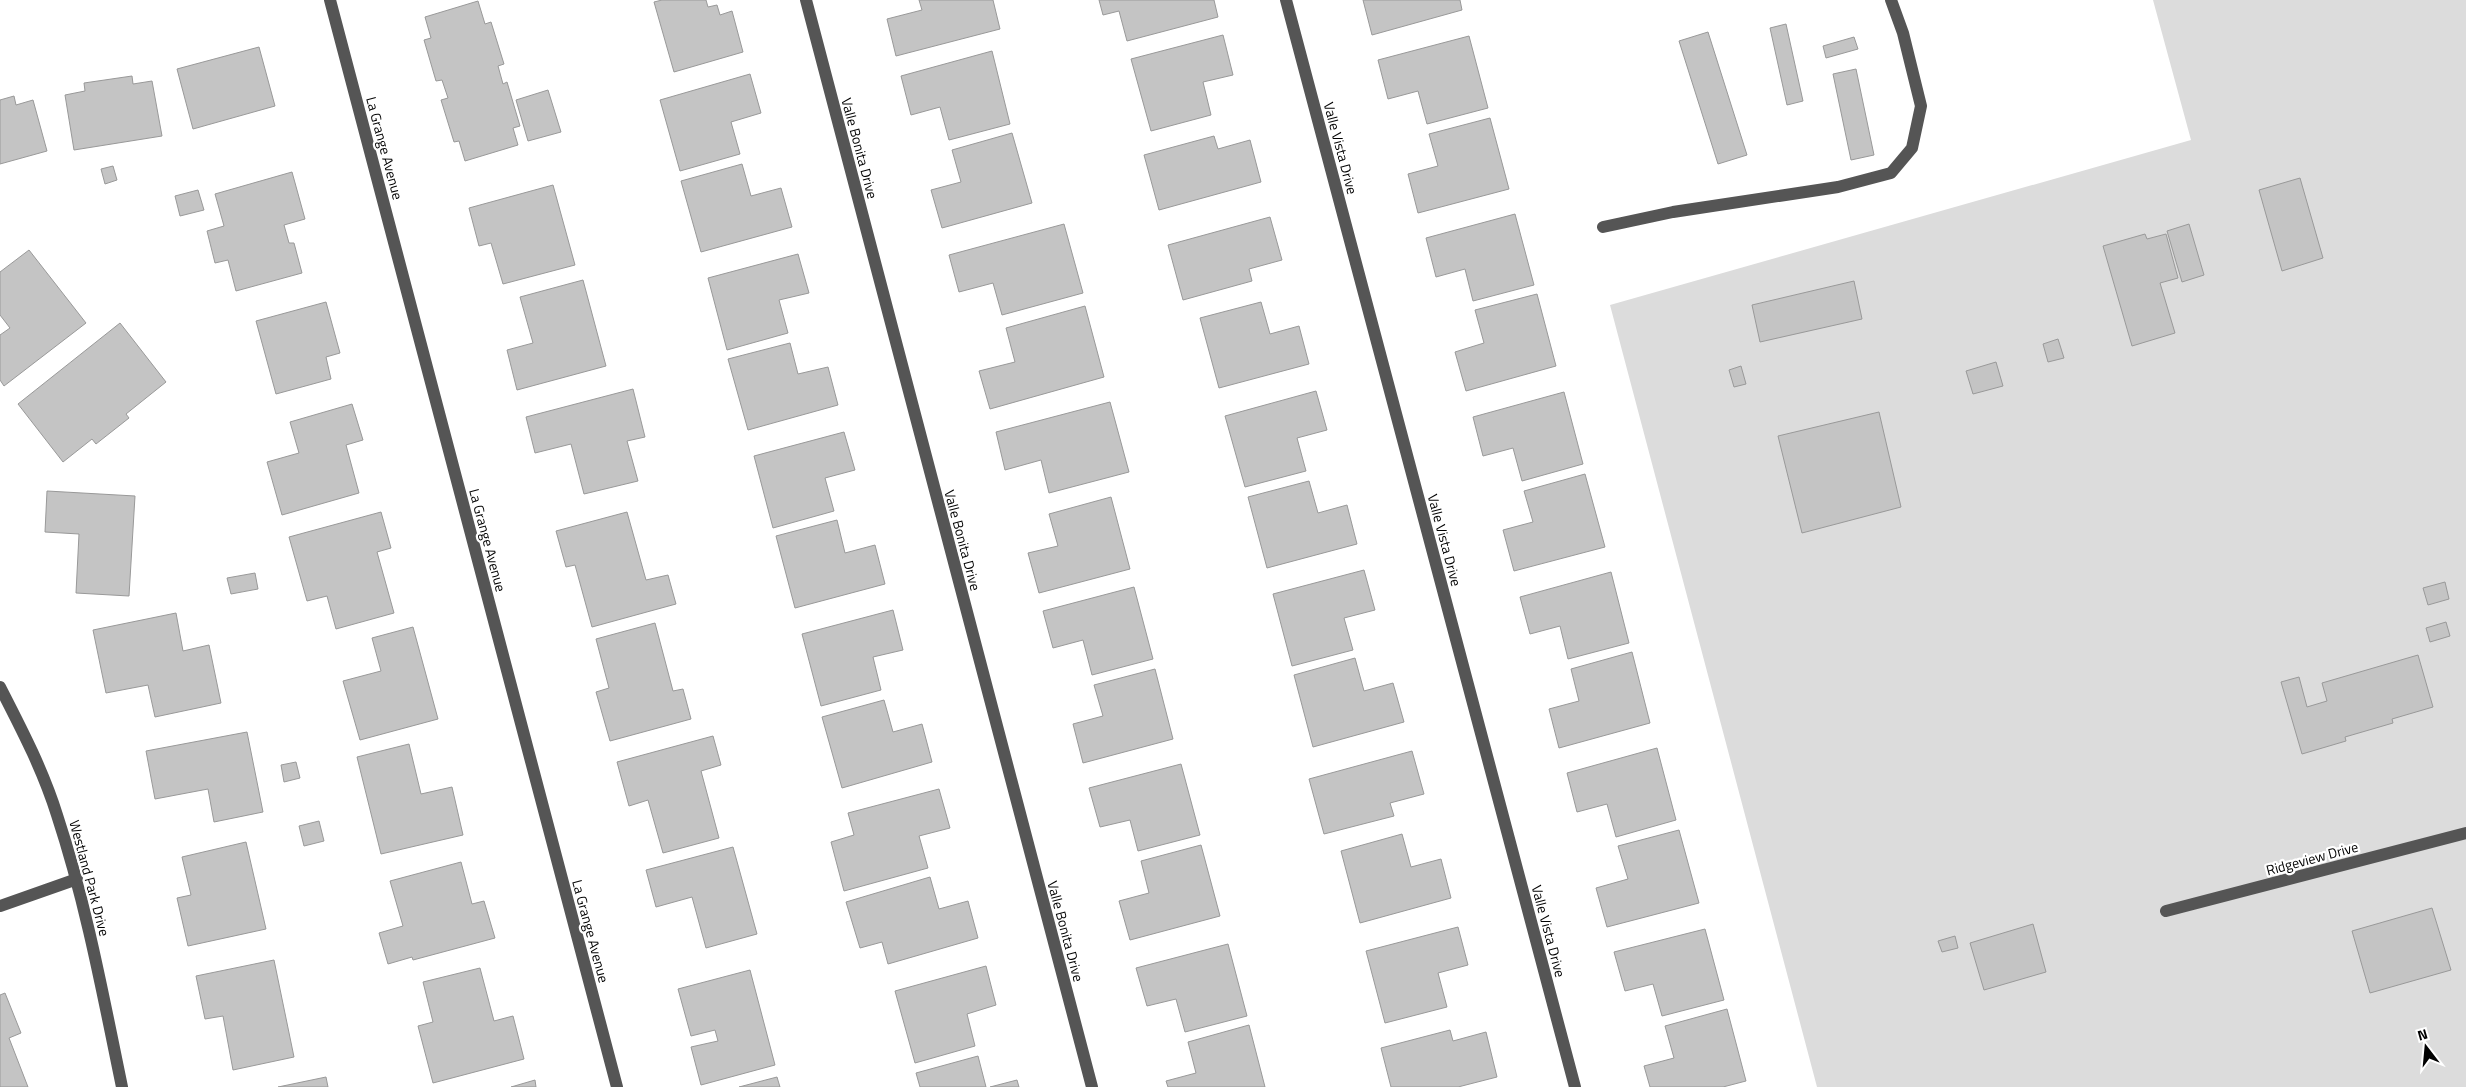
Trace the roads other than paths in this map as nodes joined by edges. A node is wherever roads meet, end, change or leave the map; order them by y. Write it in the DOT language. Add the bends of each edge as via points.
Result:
graph roads {
  1 [pos="330,0"];
  2 [pos="806,0"];
  3 [pos="1286,0"];
  4 [pos="1891,0"];
  5 [pos="1603,227"];
  6 [pos="0,687"];
  7 [pos="2466,833"];
  8 [pos="77,880"];
  9 [pos="0,906"];
  10 [pos="2166,911"];
  11 [pos="122,1087"];
  12 [pos="617,1087"];
  13 [pos="1092,1087"];
  14 [pos="1575,1087"];
  1 -- 12 [label="street, La Grange Avenue"];
  2 -- 13 [label="street, Valle Bonita Drive"];
  3 -- 14 [label="street, Valle Vista Drive"];
  4 -- 5 [label="street" via="1903,33 1921,106 1912,148 1891,173 1838,187 1673,212"];
  6 -- 8 [label="street, Westland Park Drive" via="29,745 56,812"];
  7 -- 10 [label="street, Ridgeview Drive"];
  8 -- 9 [label="street"];
  8 -- 11 [label="street, Westland Park Drive"];
}
